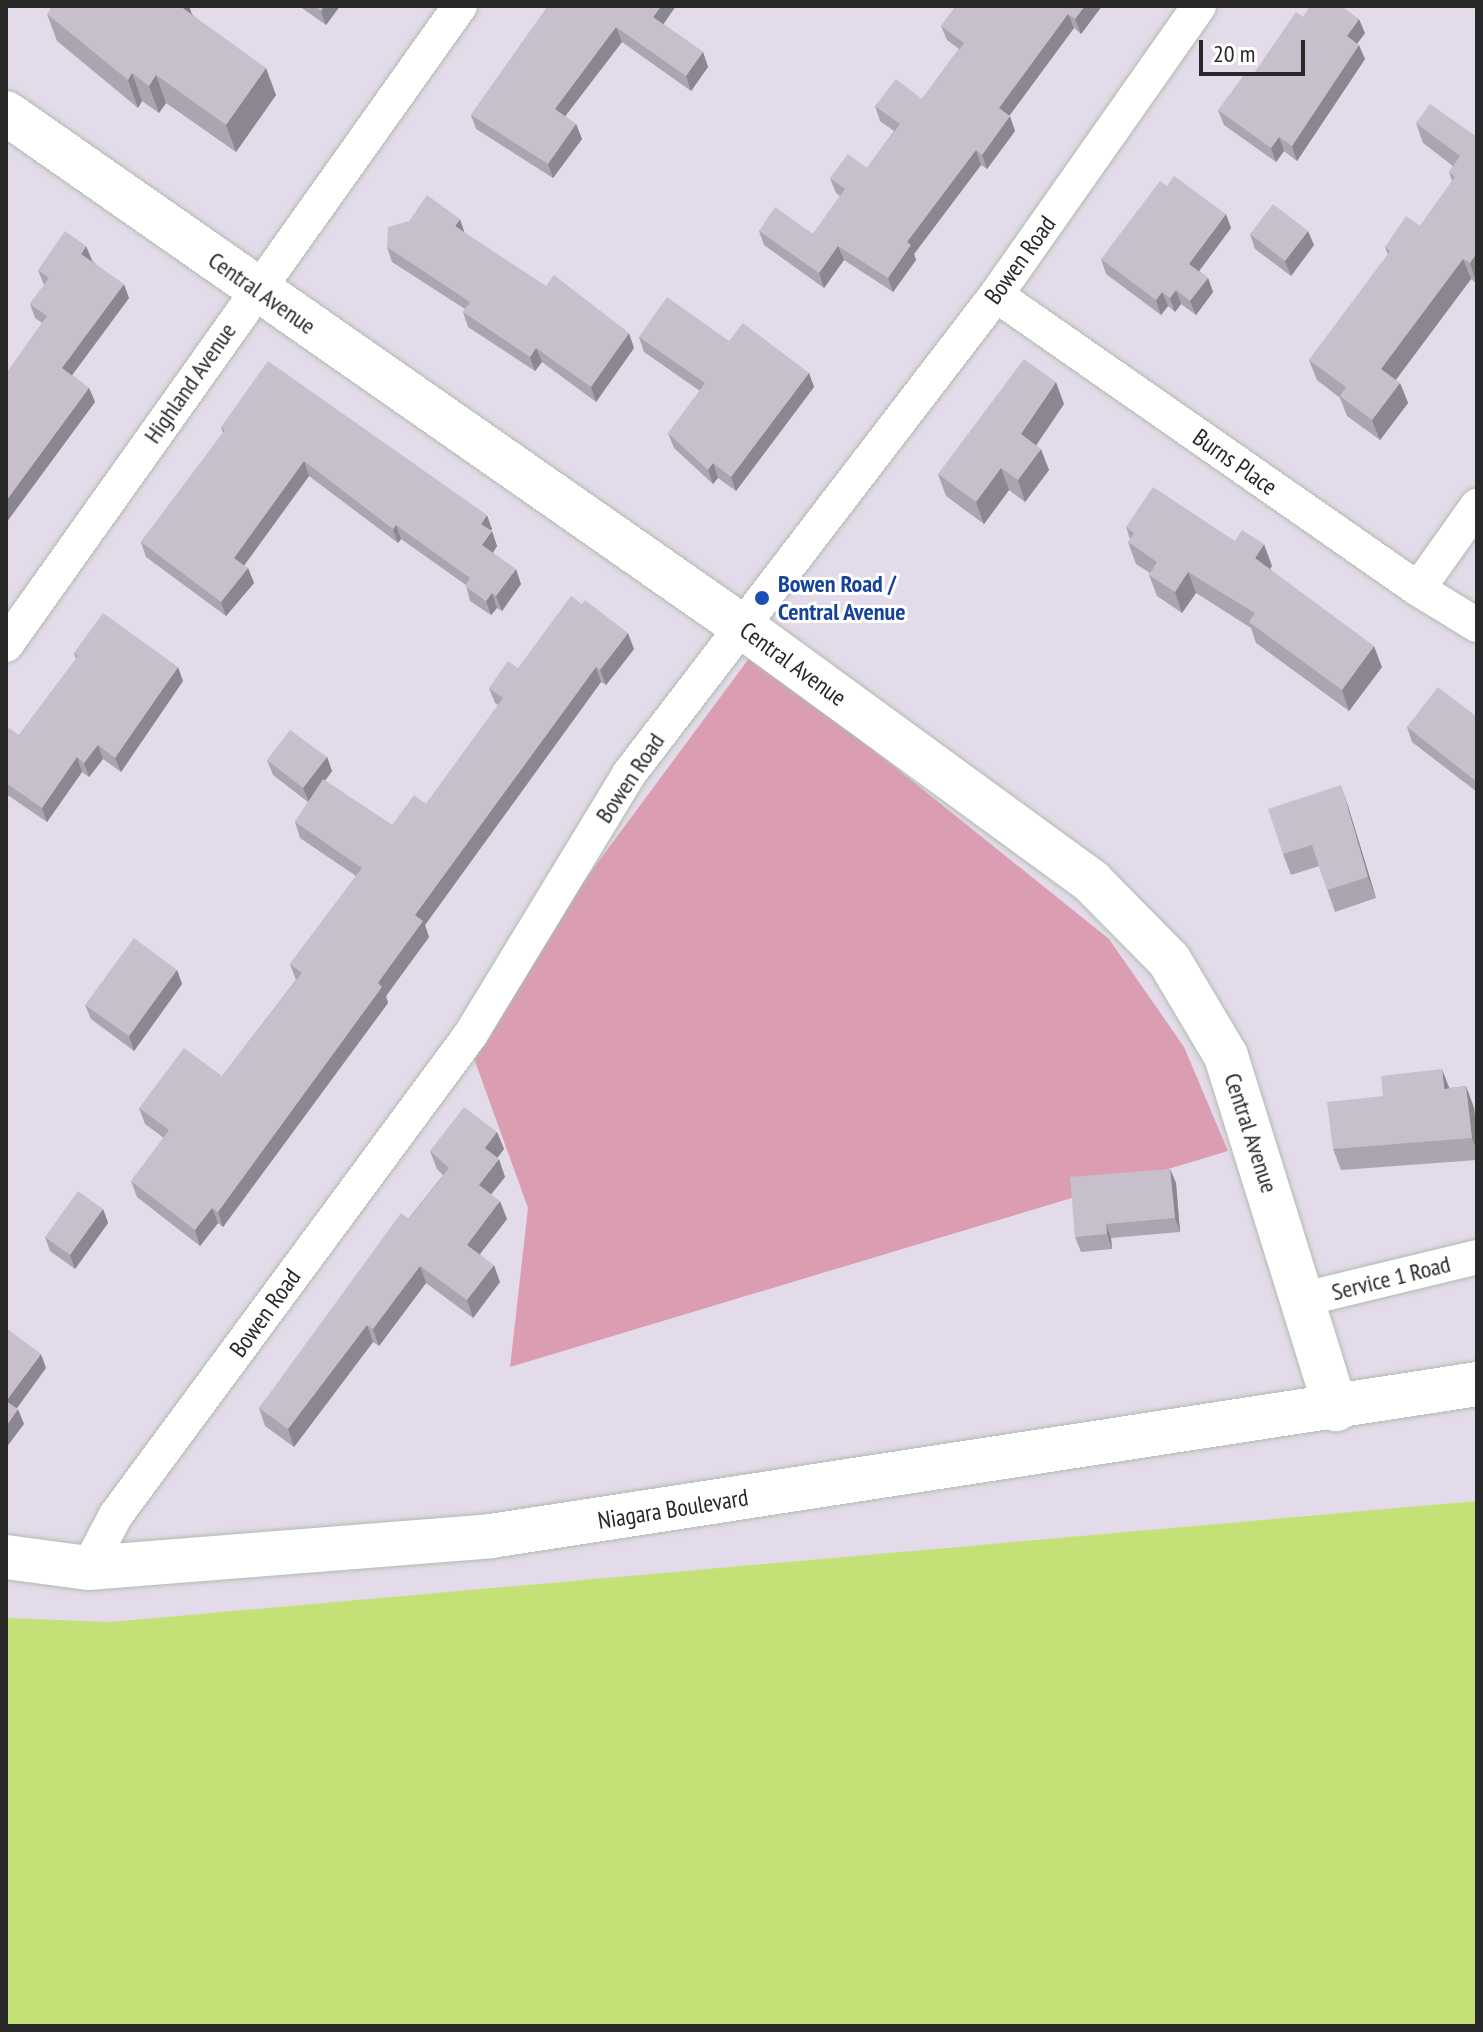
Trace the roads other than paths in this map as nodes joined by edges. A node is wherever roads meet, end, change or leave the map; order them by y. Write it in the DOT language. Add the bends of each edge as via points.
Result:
graph roads {
  1 [pos="460,6"];
  2 [pos="1199,6"];
  3 [pos="6,113"];
  4 [pos="257,290"];
  5 [pos="996,295"];
  6 [pos="1477,506"];
  7 [pos="1418,589"];
  8 [pos="740,625"];
  9 [pos="1477,625"];
  10 [pos="6,645"];
  11 [pos="1477,1257"];
  12 [pos="1304,1299"];
  13 [pos="1477,1384"];
  14 [pos="1336,1409"];
  15 [pos="6,1557"];
  16 [pos="88,1568"];
  1 -- 4 [label="street, Highland Avenue"];
  2 -- 5 [label="street, Bowen Road"];
  3 -- 4 [label="main road, Central Avenue"];
  4 -- 8 [label="main road, Central Avenue"];
  4 -- 10 [label="street, Highland Avenue"];
  5 -- 7 [label="street, Burns Place"];
  5 -- 8 [label="street, Bowen Road"];
  6 -- 7 [label="street"];
  7 -- 9 [label="street, Burns Place"];
  8 -- 12 [label="main road, Central Avenue" via="1092,882 1169,960 1226,1056"];
  8 -- 16 [label="street, Bowen Road" via="629,774 471,1034 116,1515"];
  11 -- 12 [label="street, Service 1 Road"];
  12 -- 14 [label="main road, Central Avenue"];
  13 -- 14 [label="main road, Niagara Boulevard"];
  14 -- 16 [label="main road, Niagara Boulevard" via="491,1536"];
  15 -- 16 [label="main road, Niagara Boulevard"];
}
